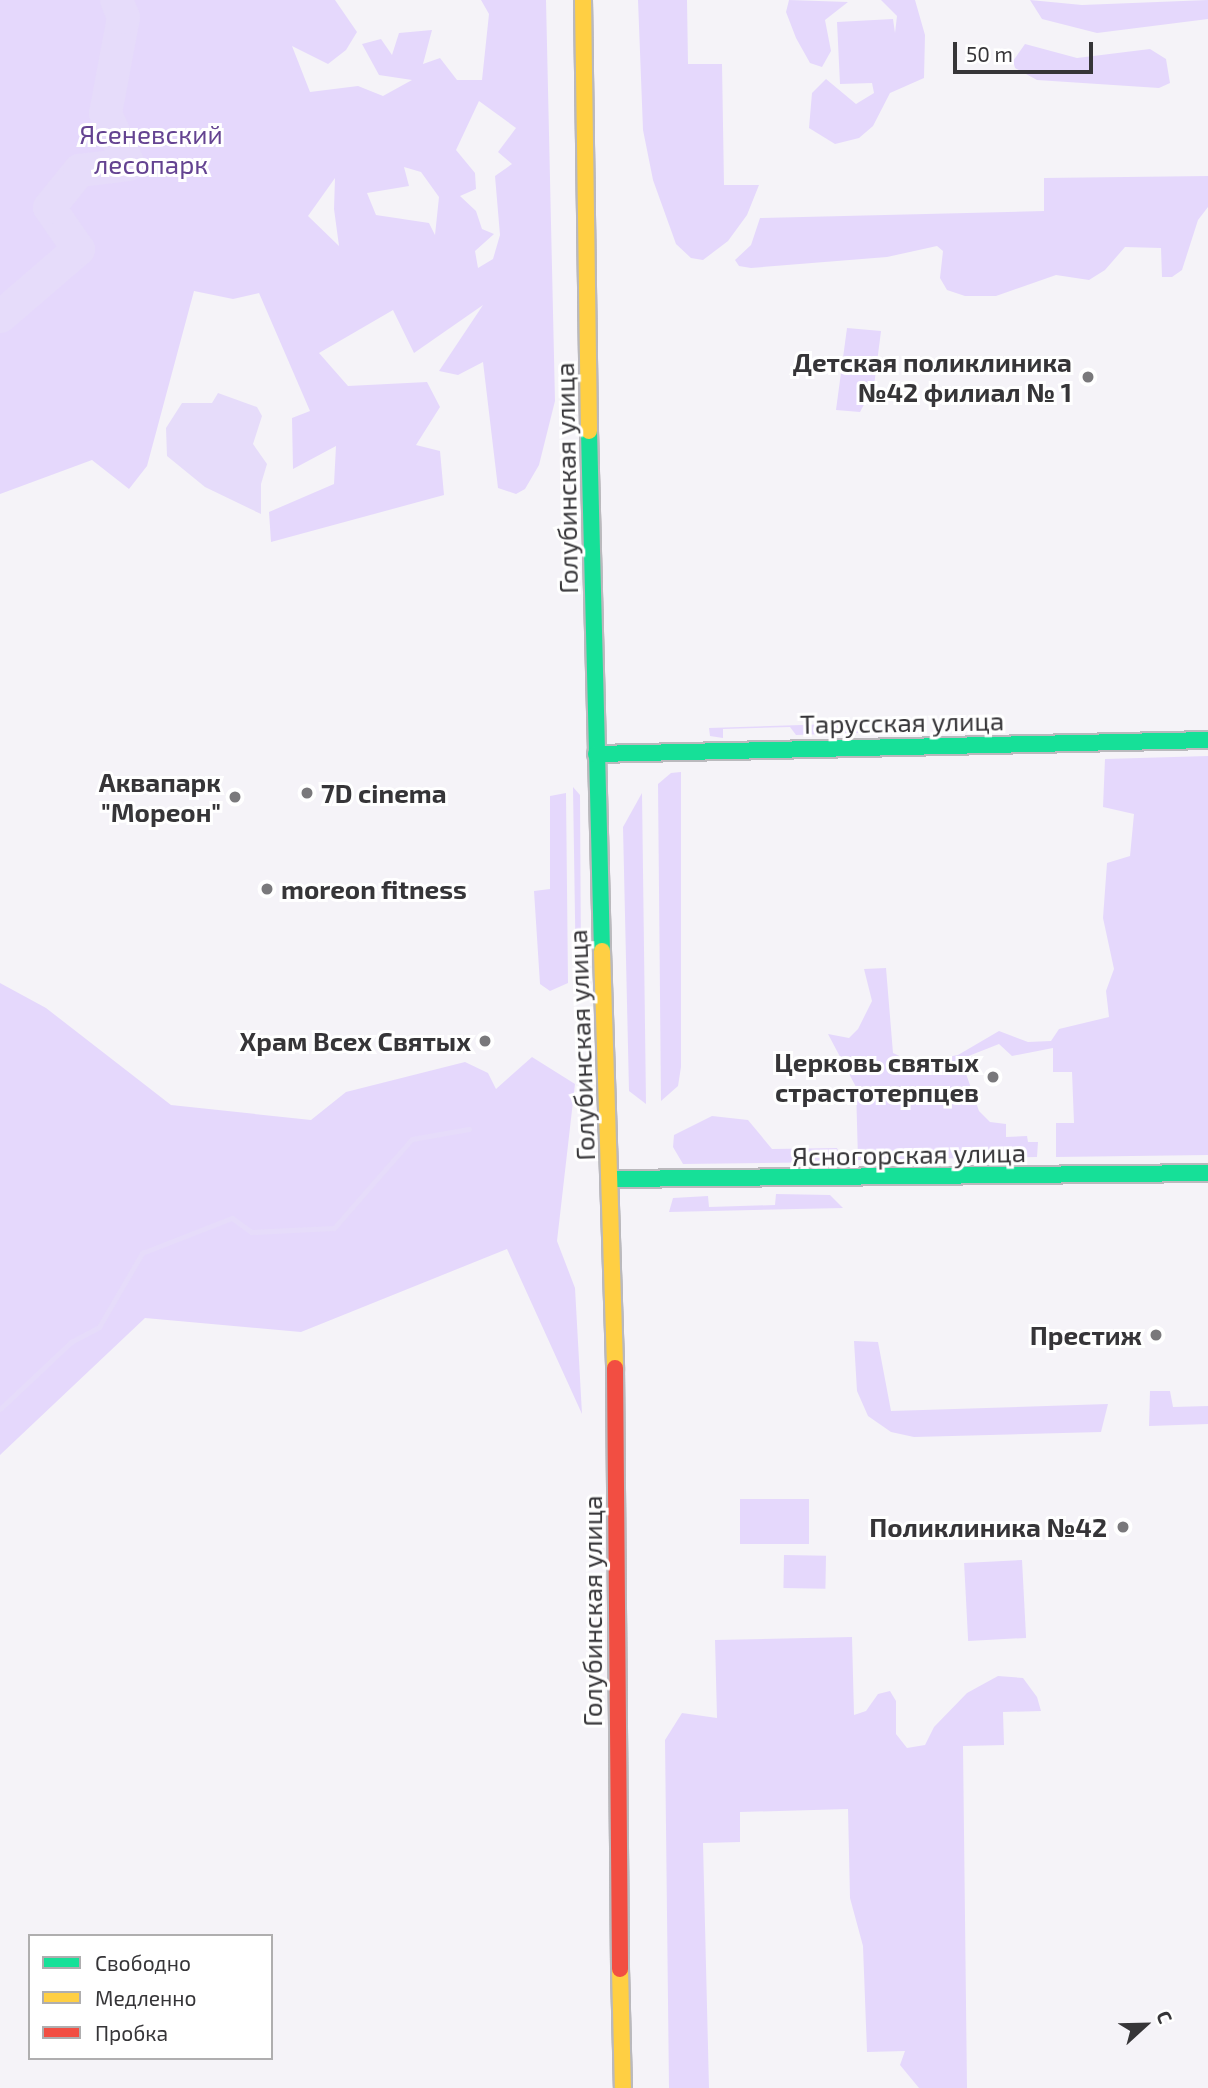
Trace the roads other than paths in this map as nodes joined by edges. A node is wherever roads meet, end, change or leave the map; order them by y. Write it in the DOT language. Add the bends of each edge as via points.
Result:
graph roads {
  1 [pos="583,0"];
  2 [pos="1208,740"];
  3 [pos="596,754"];
  4 [pos="1208,1173"];
  5 [pos="610,1179"];
  6 [pos="623,2088"];
  1 -- 3 [label="main road, Голубинская улица"];
  2 -- 3 [label="main road, Тарусская улица"];
  3 -- 5 [label="main road, Голубинская улица"];
  4 -- 5 [label="main road, Ясногорская улица"];
  5 -- 6 [label="main road, Голубинская улица" via="615,1265 615,1747"];
}
